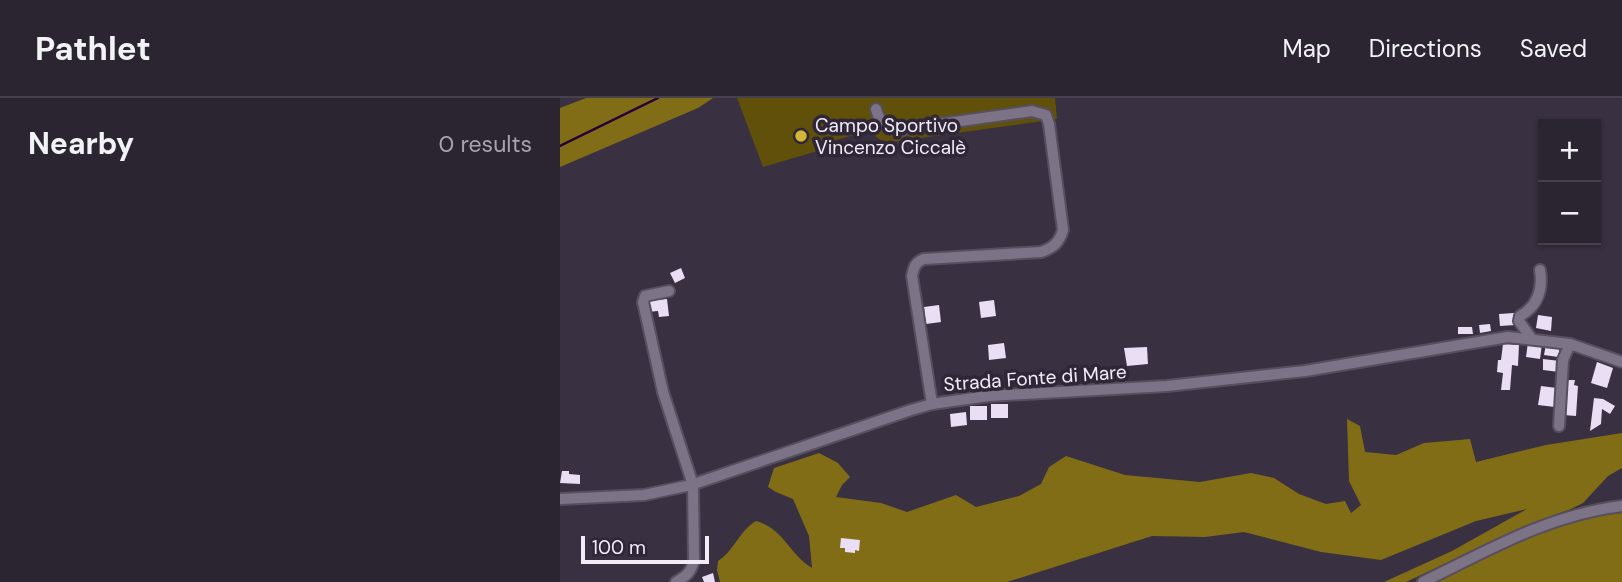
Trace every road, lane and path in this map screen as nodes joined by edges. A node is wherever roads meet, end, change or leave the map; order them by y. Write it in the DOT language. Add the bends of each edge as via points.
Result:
graph roads {
  1 [pos="876,109"];
  2 [pos="1540,270"];
  3 [pos="669,291"];
  4 [pos="1531,338"];
  5 [pos="1570,344"];
  6 [pos="1622,362"];
  7 [pos="932,404"];
  8 [pos="1559,426"];
  9 [pos="693,485"];
  10 [pos="560,499"];
  11 [pos="1622,506"];
  12 [pos="676,582"];
  13 [pos="1423,582"];
  1 -- 7 [label="street" via="884,125 897,130 1032,111 1046,116 1049,124 1063,230 1060,241 1041,253 925,259 914,268"];
  2 -- 4 [label="street" via="1537,298 1519,321"];
  3 -- 9 [label="street" via="645,296 643,302 663,392"];
  4 -- 5 [label="street, Strada Fonte di Mare"];
  4 -- 7 [label="street, Strada Fonte di Mare" via="1508,337 1306,371"];
  5 -- 6 [label="street, Strada Fonte di Mare"];
  5 -- 8 [label="street" via="1563,360"];
  7 -- 9 [label="street, Strada Fonte di Mare"];
  9 -- 10 [label="street, Strada Fonte di Mare" via="644,495"];
  9 -- 12 [label="street" via="694,560 692,570"];
  11 -- 13 [label="street" via="1580,512 1525,532"];
}
